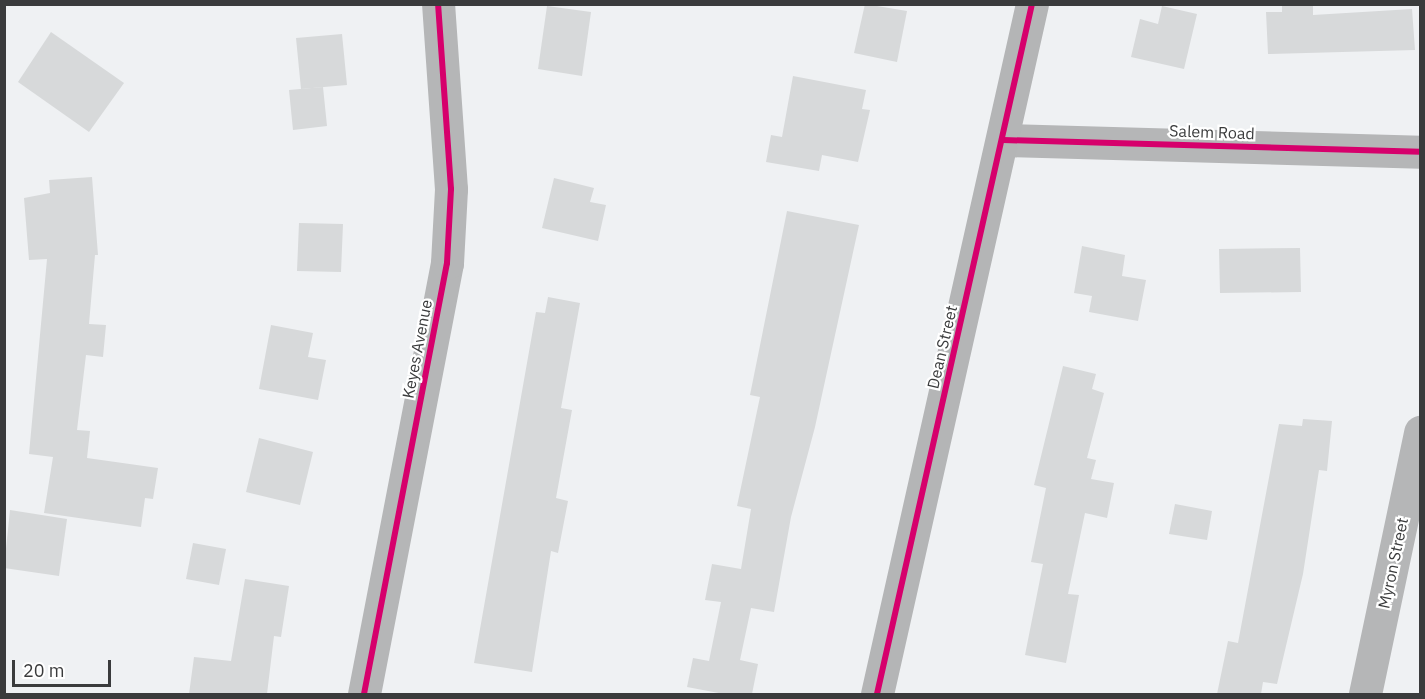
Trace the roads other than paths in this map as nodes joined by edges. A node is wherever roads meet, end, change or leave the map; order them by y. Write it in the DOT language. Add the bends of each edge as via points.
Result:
graph roads {
  1 [pos="438,4"];
  2 [pos="1032,4"];
  3 [pos="1003,140"];
  4 [pos="1420,152"];
  5 [pos="1420,432"];
  6 [pos="364,694"];
  7 [pos="877,694"];
  8 [pos="1365,694"];
  1 -- 6 [label="street, Keyes Avenue" via="452,189 447,263"];
  2 -- 3 [label="street, Dean Street"];
  3 -- 4 [label="street, Salem Road"];
  3 -- 7 [label="street, Dean Street"];
  5 -- 8 [label="street, Myron Street"];
}
